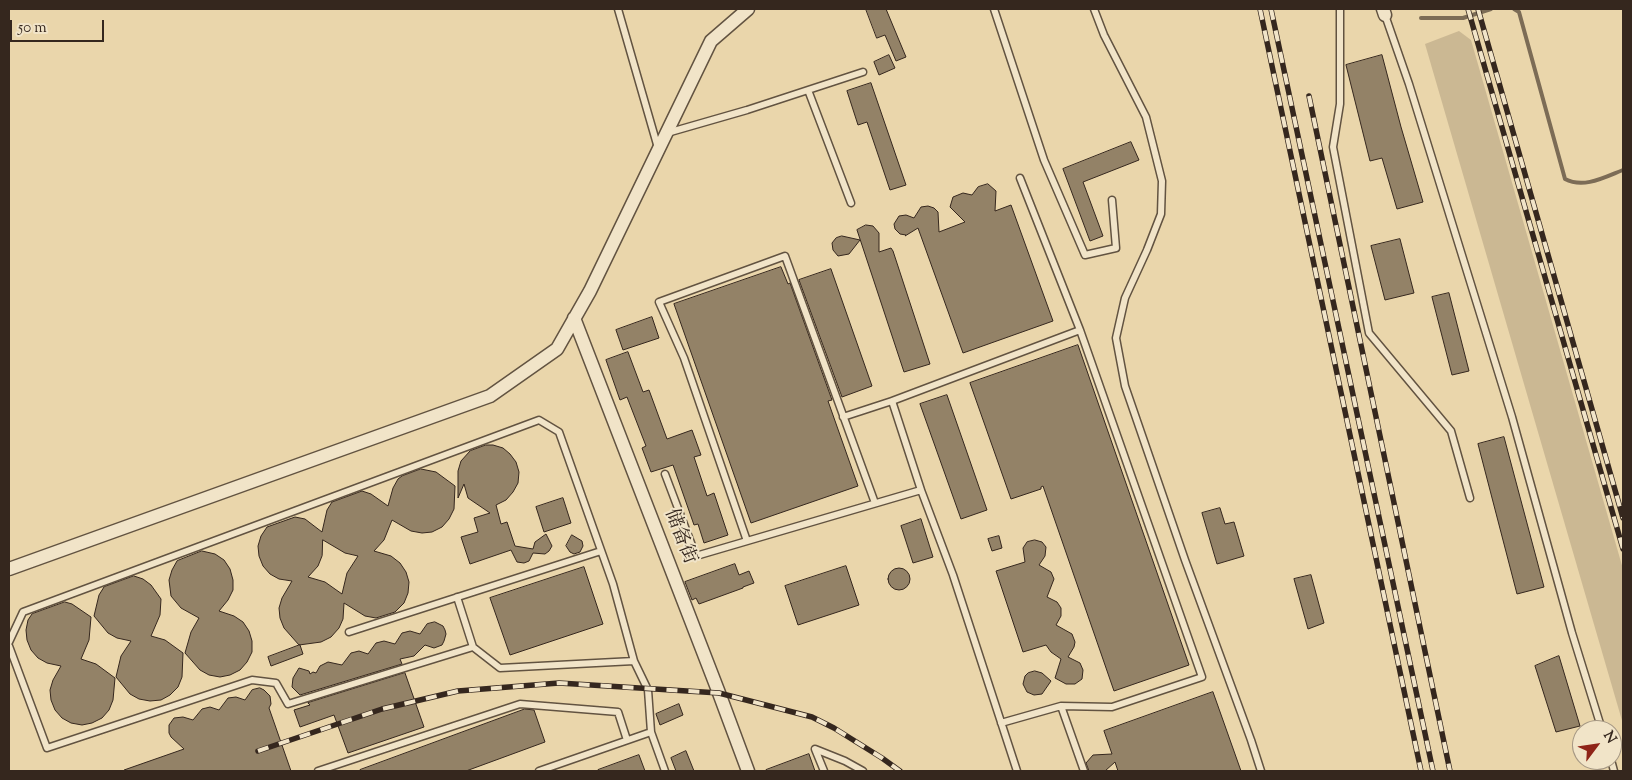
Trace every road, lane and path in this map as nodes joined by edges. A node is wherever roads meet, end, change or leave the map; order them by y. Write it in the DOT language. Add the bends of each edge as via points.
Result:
graph roads {
  1 [pos="618,9"];
  2 [pos="748,9"];
  3 [pos="994,9"];
  4 [pos="1094,9"];
  5 [pos="1340,9"];
  6 [pos="1384,12"];
  7 [pos="862,72"];
  8 [pos="808,90"];
  9 [pos="666,133"];
  10 [pos="658,149"];
  11 [pos="1020,178"];
  12 [pos="1112,200"];
  13 [pos="850,203"];
  14 [pos="574,318"];
  15 [pos="1080,330"];
  16 [pos="892,401"];
  17 [pos="843,417"];
  18 [pos="665,474"];
  19 [pos="921,490"];
  20 [pos="1470,498"];
  21 [pos="875,503"];
  22 [pos="747,541"];
  23 [pos="601,550"];
  24 [pos="9,569"];
  25 [pos="457,597"];
  26 [pos="349,632"];
  27 [pos="9,642"];
  28 [pos="9,646"];
  29 [pos="473,647"];
  30 [pos="634,661"];
  31 [pos="1061,706"];
  32 [pos="1599,720"];
  33 [pos="1001,723"];
  34 [pos="651,732"];
  35 [pos="628,740"];
  36 [pos="318,771"];
  37 [pos="539,771"];
  38 [pos="665,771"];
  39 [pos="748,771"];
  40 [pos="824,771"];
  41 [pos="863,771"];
  42 [pos="1017,771"];
  43 [pos="1084,771"];
  44 [pos="1261,771"];
  1 -- 10 [label="lane"];
  2 -- 9 [label="street" via="711,41"];
  3 -- 12 [label="lane" via="1044,160 1086,255 1116,248"];
  4 -- 44 [label="lane" via="1146,117 1162,181 1161,214 1125,298 1116,338 1126,386"];
  5 -- 20 [label="lane" via="1340,104 1333,147 1370,333 1451,431"];
  6 -- 32 [label="lane" via="1512,417"];
  7 -- 8 [label="lane"];
  8 -- 9 [label="lane"];
  8 -- 13 [label="lane"];
  9 -- 10 [label="street"];
  10 -- 14 [label="street"];
  11 -- 15 [label="lane"];
  14 -- 24 [label="street" via="557,349 490,396"];
  14 -- 39 [label="street, 储备街"];
  15 -- 16 [label="lane"];
  15 -- 31 [label="lane" via="1202,677 1112,707"];
  16 -- 17 [label="lane"];
  16 -- 19 [label="lane"];
  17 -- 21 [label="lane"];
  17 -- 22 [label="lane" via="785,256 659,302 684,358"];
  18 -- 22 [label="lane" via="696,556"];
  19 -- 21 [label="lane"];
  19 -- 33 [label="lane" via="953,575"];
  21 -- 22 [label="lane"];
  23 -- 25 [label="lane"];
  23 -- 27 [label="lane" via="559,432 539,420 23,612"];
  23 -- 30 [label="lane"];
  25 -- 26 [label="lane"];
  25 -- 29 [label="lane"];
  28 -- 29 [label="lane" via="47,748 252,680 276,683 288,704"];
  29 -- 30 [label="lane" via="500,668"];
  30 -- 34 [label="lane" via="648,690"];
  31 -- 33 [label="lane"];
  31 -- 43 [label="lane"];
  33 -- 42 [label="lane"];
  34 -- 35 [label="lane"];
  34 -- 38 [label="lane"];
  35 -- 36 [label="lane" via="618,712 520,704"];
  35 -- 37 [label="lane"];
  40 -- 41 [label="lane" via="815,749"];
}
